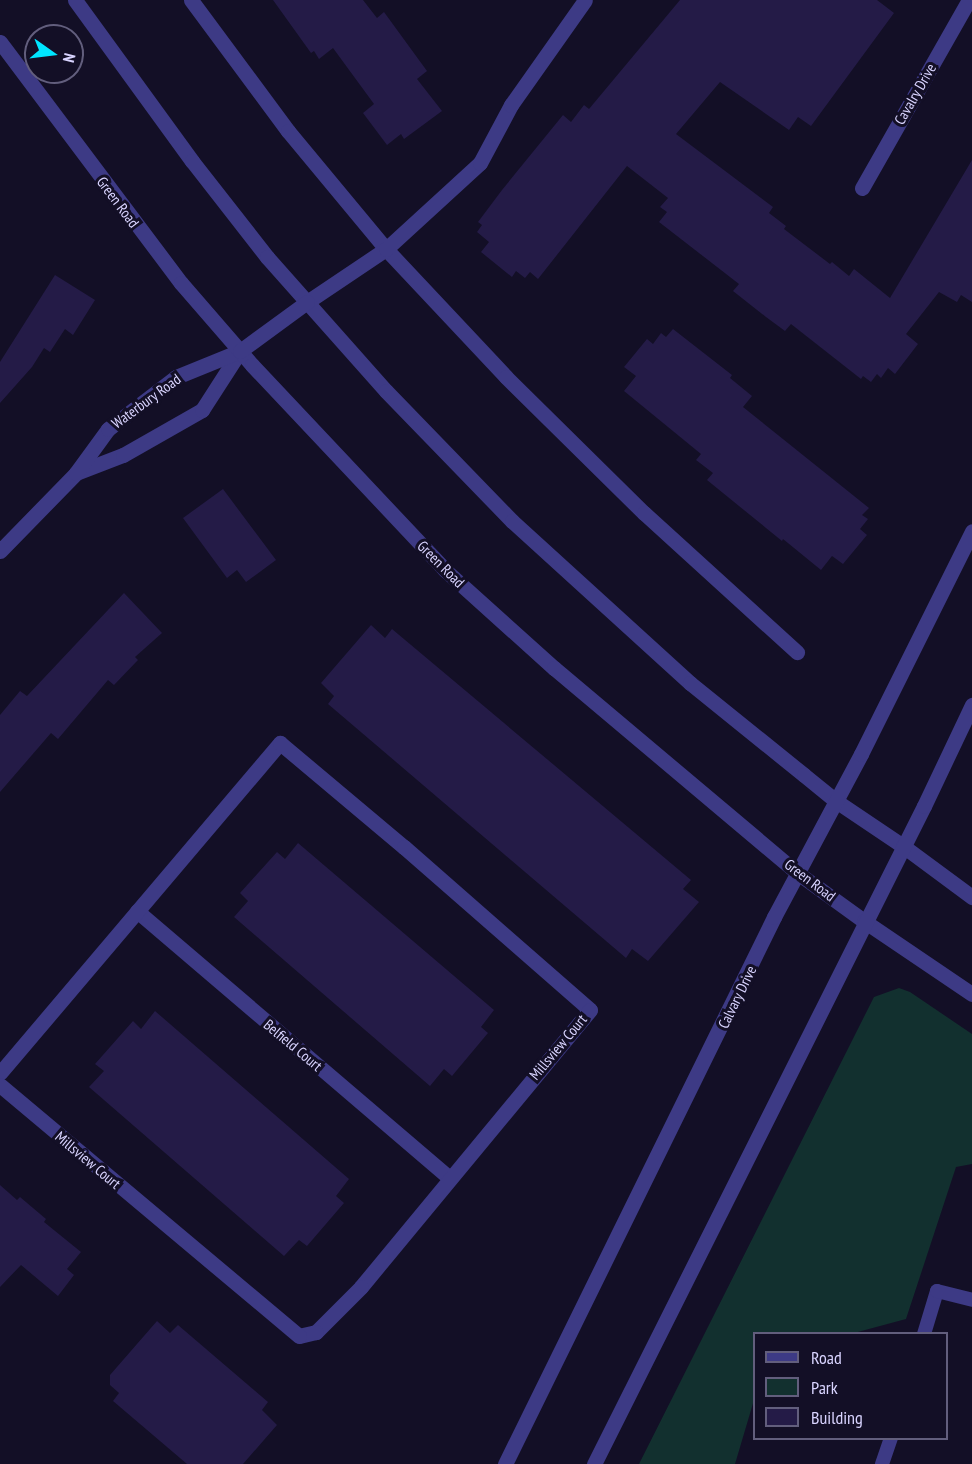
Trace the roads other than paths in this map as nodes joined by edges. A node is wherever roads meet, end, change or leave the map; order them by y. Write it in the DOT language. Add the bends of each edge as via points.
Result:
graph roads {
  1 [pos="75,0"];
  2 [pos="190,0"];
  3 [pos="585,0"];
  4 [pos="969,0"];
  5 [pos="0,42"];
  6 [pos="862,188"];
  7 [pos="386,249"];
  8 [pos="307,302"];
  9 [pos="240,351"];
  10 [pos="76,473"];
  11 [pos="972,531"];
  12 [pos="0,551"];
  13 [pos="797,652"];
  14 [pos="972,705"];
  15 [pos="836,801"];
  16 [pos="903,846"];
  17 [pos="800,873"];
  18 [pos="972,897"];
  19 [pos="136,910"];
  20 [pos="864,921"];
  21 [pos="972,994"];
  22 [pos="0,1073"];
  23 [pos="0,1085"];
  24 [pos="450,1178"];
  25 [pos="972,1300"];
  26 [pos="925,1332"];
  27 [pos="890,1440"];
  28 [pos="505,1464"];
  29 [pos="594,1464"];
  30 [pos="882,1464"];
  1 -- 8 [label="street" via="192,161"];
  2 -- 7 [label="street" via="288,131"];
  3 -- 7 [label="street" via="511,105 480,163"];
  4 -- 6 [label="street, Cavalry Drive"];
  5 -- 9 [label="street, Green Road" via="138,228"];
  7 -- 8 [label="street"];
  7 -- 13 [label="street" via="514,385 644,513"];
  8 -- 9 [label="street"];
  8 -- 15 [label="street" via="386,391 512,521 690,682"];
  9 -- 10 [label="street, Waterbury Road" via="176,377 108,429"];
  9 -- 10 [label="street, Waterbury Road" via="202,410 123,455"];
  9 -- 17 [label="street, Green Road" via="445,570 554,668"];
  10 -- 12 [label="street, Waterbury Road"];
  11 -- 15 [label="street, Calvary Drive"];
  14 -- 16 [label="street"];
  15 -- 16 [label="street"];
  15 -- 17 [label="street, Calvary Drive"];
  16 -- 18 [label="street"];
  16 -- 20 [label="street"];
  17 -- 20 [label="street, Green Road"];
  17 -- 28 [label="street, Calvary Drive" via="774,917"];
  19 -- 22 [label="street, Millsview Court"];
  19 -- 24 [label="street, Belfield Court"];
  19 -- 24 [label="street, Millsview Court" via="280,743 404,847 590,1010"];
  20 -- 21 [label="street, Green Road"];
  20 -- 29 [label="street"];
  23 -- 24 [label="street, Millsview Court" via="299,1335 316,1332 361,1287"];
  25 -- 26 [label="lane" via="937,1291"];
  27 -- 30 [label="lane"];
}
